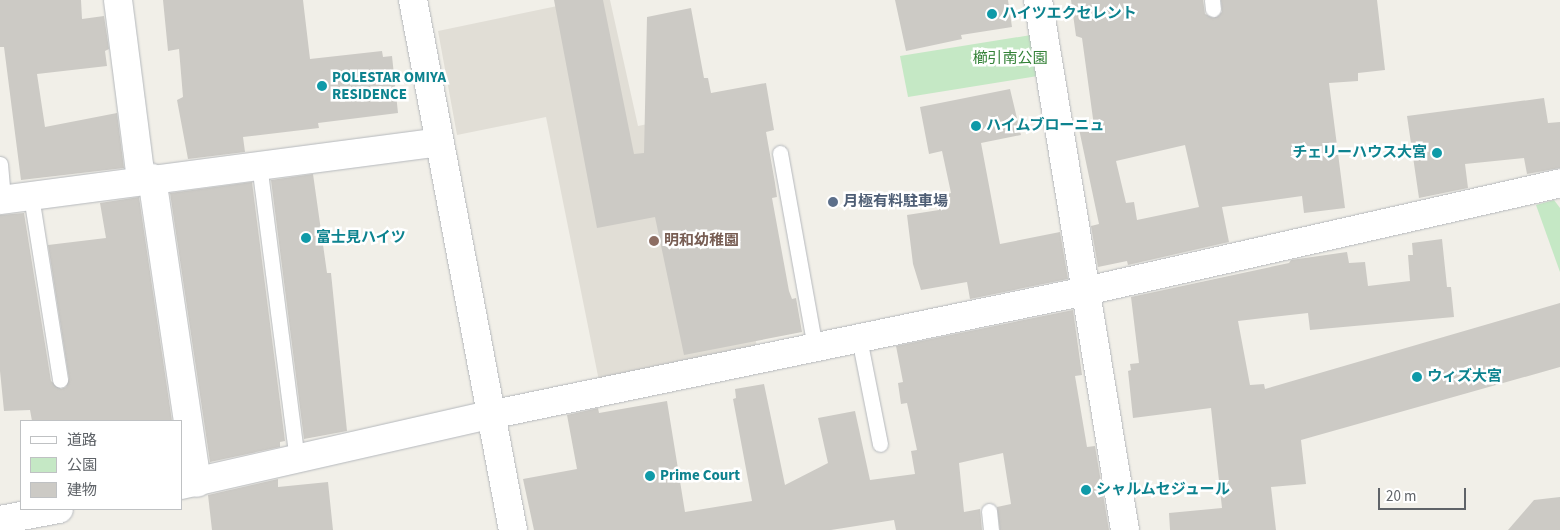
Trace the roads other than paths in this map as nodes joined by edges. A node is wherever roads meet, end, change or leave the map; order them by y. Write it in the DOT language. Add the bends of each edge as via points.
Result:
graph roads {
  1 [pos="118,0"];
  2 [pos="413,0"];
  3 [pos="1038,0"];
  4 [pos="439,142"];
  5 [pos="780,153"];
  6 [pos="0,164"];
  7 [pos="260,164"];
  8 [pos="147,178"];
  9 [pos="1560,183"];
  10 [pos="31,196"];
  11 [pos="2,200"];
  12 [pos="1086,291"];
  13 [pos="859,338"];
  14 [pos="816,348"];
  15 [pos="60,380"];
  16 [pos="490,415"];
  17 [pos="180,420"];
  18 [pos="182,433"];
  19 [pos="880,444"];
  20 [pos="297,460"];
  21 [pos="189,484"];
  22 [pos="54,510"];
  23 [pos="989,512"];
  24 [pos="0,520"];
  25 [pos="514,530"];
  26 [pos="991,530"];
  27 [pos="1125,530"];
  1 -- 8 [label="street"];
  2 -- 4 [label="street"];
  3 -- 12 [label="street"];
  4 -- 7 [label="street"];
  4 -- 16 [label="street"];
  5 -- 14 [label="lane"];
  6 -- 11 [label="lane"];
  7 -- 8 [label="street"];
  7 -- 20 [label="lane"];
  8 -- 10 [label="street"];
  8 -- 17 [label="street"];
  9 -- 12 [label="street"];
  10 -- 11 [label="street"];
  10 -- 15 [label="lane"];
  12 -- 13 [label="street"];
  12 -- 27 [label="street"];
  13 -- 14 [label="street"];
  13 -- 19 [label="lane"];
  14 -- 16 [label="street"];
  16 -- 20 [label="street"];
  16 -- 25 [label="street"];
  18 -- 21 [label="street"];
  20 -- 21 [label="street"];
  22 -- 24 [label="street"];
  23 -- 26 [label="lane"];
}
